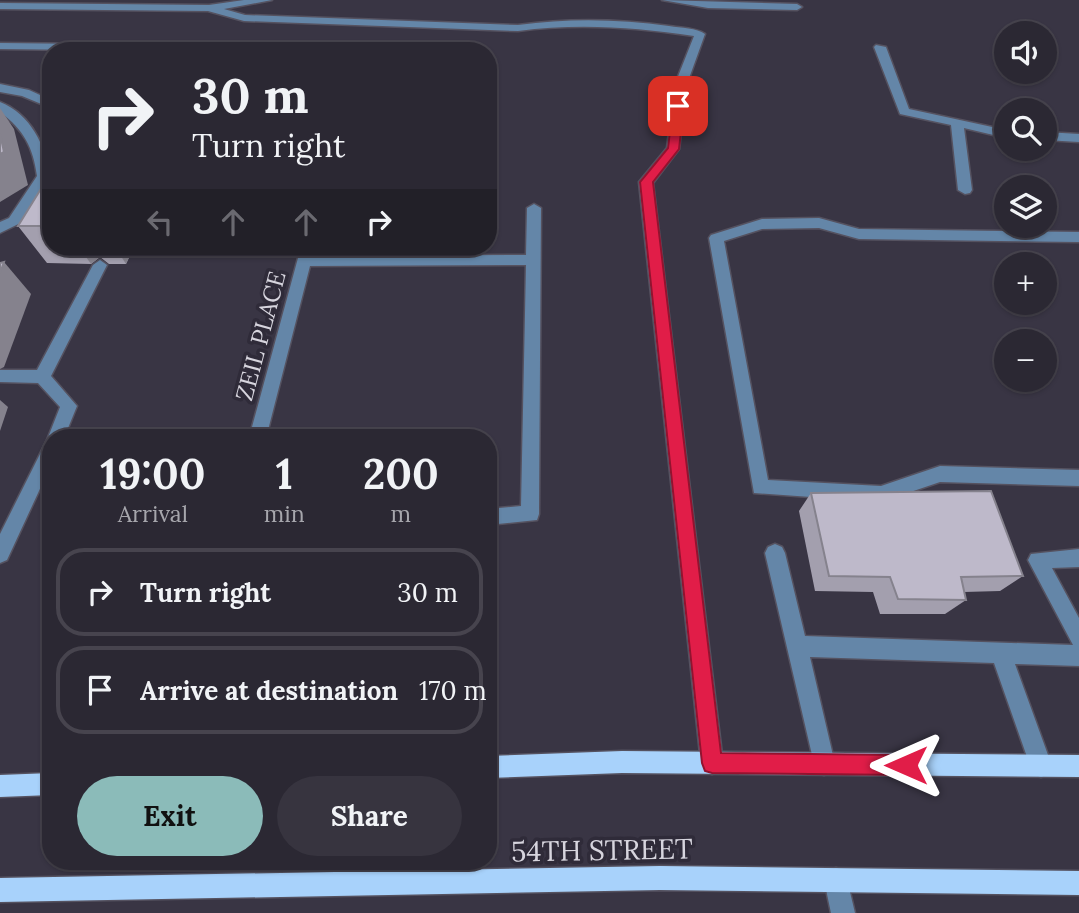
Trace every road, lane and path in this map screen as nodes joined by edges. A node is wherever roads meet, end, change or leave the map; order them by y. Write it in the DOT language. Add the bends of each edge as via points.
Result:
graph roads {
  1 [pos="267,0"];
  2 [pos="667,0"];
  3 [pos="249,1"];
  4 [pos="167,4"];
  5 [pos="0,6"];
  6 [pos="797,7"];
  7 [pos="209,8"];
  8 [pos="0,46"];
  9 [pos="42,46"];
  10 [pos="880,47"];
  11 [pos="0,88"];
  12 [pos="42,100"];
  13 [pos="0,106"];
  14 [pos="957,123"];
  15 [pos="994,131"];
  16 [pos="1057,137"];
  17 [pos="1079,138"];
  18 [pos="42,162"];
  19 [pos="42,179"];
  20 [pos="965,190"];
  21 [pos="42,207"];
  22 [pos="534,208"];
  23 [pos="6,225"];
  24 [pos="1079,237"];
  25 [pos="305,256"];
  26 [pos="382,256"];
  27 [pos="533,260"];
  28 [pos="100,265"];
  29 [pos="0,376"];
  30 [pos="42,377"];
  31 [pos="59,429"];
  32 [pos="259,429"];
  33 [pos="42,465"];
  34 [pos="1079,478"];
  35 [pos="497,516"];
  36 [pos="775,553"];
  37 [pos="0,554"];
  38 [pos="1079,558"];
  39 [pos="1079,638"];
  40 [pos="797,646"];
  41 [pos="1001,654"];
  42 [pos="1079,656"];
  43 [pos="712,763"];
  44 [pos="824,764"];
  45 [pos="1041,766"];
  46 [pos="1079,766"];
  47 [pos="497,767"];
  48 [pos="42,784"];
  49 [pos="0,786"];
  50 [pos="836,880"];
  51 [pos="1079,883"];
  52 [pos="0,890"];
  53 [pos="843,913"];
  1 -- 3 [label="street"];
  2 -- 6 [label="street"];
  3 -- 7 [label="street"];
  4 -- 5 [label="street"];
  4 -- 7 [label="street"];
  7 -- 43 [label="street" via="244,18 518,28 563,23 700,34 681,84 673,149 646,182"];
  8 -- 9 [label="street"];
  10 -- 14 [label="street" via="904,111"];
  11 -- 12 [label="street"];
  13 -- 18 [label="street" via="27,125"];
  14 -- 15 [label="street"];
  14 -- 20 [label="street"];
  16 -- 17 [label="street"];
  19 -- 23 [label="street"];
  21 -- 23 [label="street"];
  22 -- 27 [label="street"];
  24 -- 34 [label="street" via="859,233 819,223 762,224 716,237 760,487 881,494 940,474"];
  25 -- 32 [label="street, ZEIL PLACE"];
  26 -- 27 [label="street"];
  27 -- 35 [label="street" via="530,514"];
  28 -- 30 [label="street"];
  29 -- 30 [label="street"];
  30 -- 31 [label="street" via="69,406"];
  33 -- 37 [label="street"];
  36 -- 40 [label="street"];
  38 -- 39 [label="street" via="1038,560"];
  40 -- 41 [label="street"];
  40 -- 44 [label="street"];
  41 -- 42 [label="street"];
  41 -- 45 [label="street"];
  43 -- 44 [label="main road"];
  43 -- 47 [label="main road"];
  44 -- 45 [label="main road"];
  45 -- 46 [label="main road"];
  48 -- 49 [label="main road"];
  50 -- 51 [label="main road, 54TH STREET"];
  50 -- 52 [label="main road, 54TH STREET" via="660,878"];
  50 -- 53 [label="street"];
}
